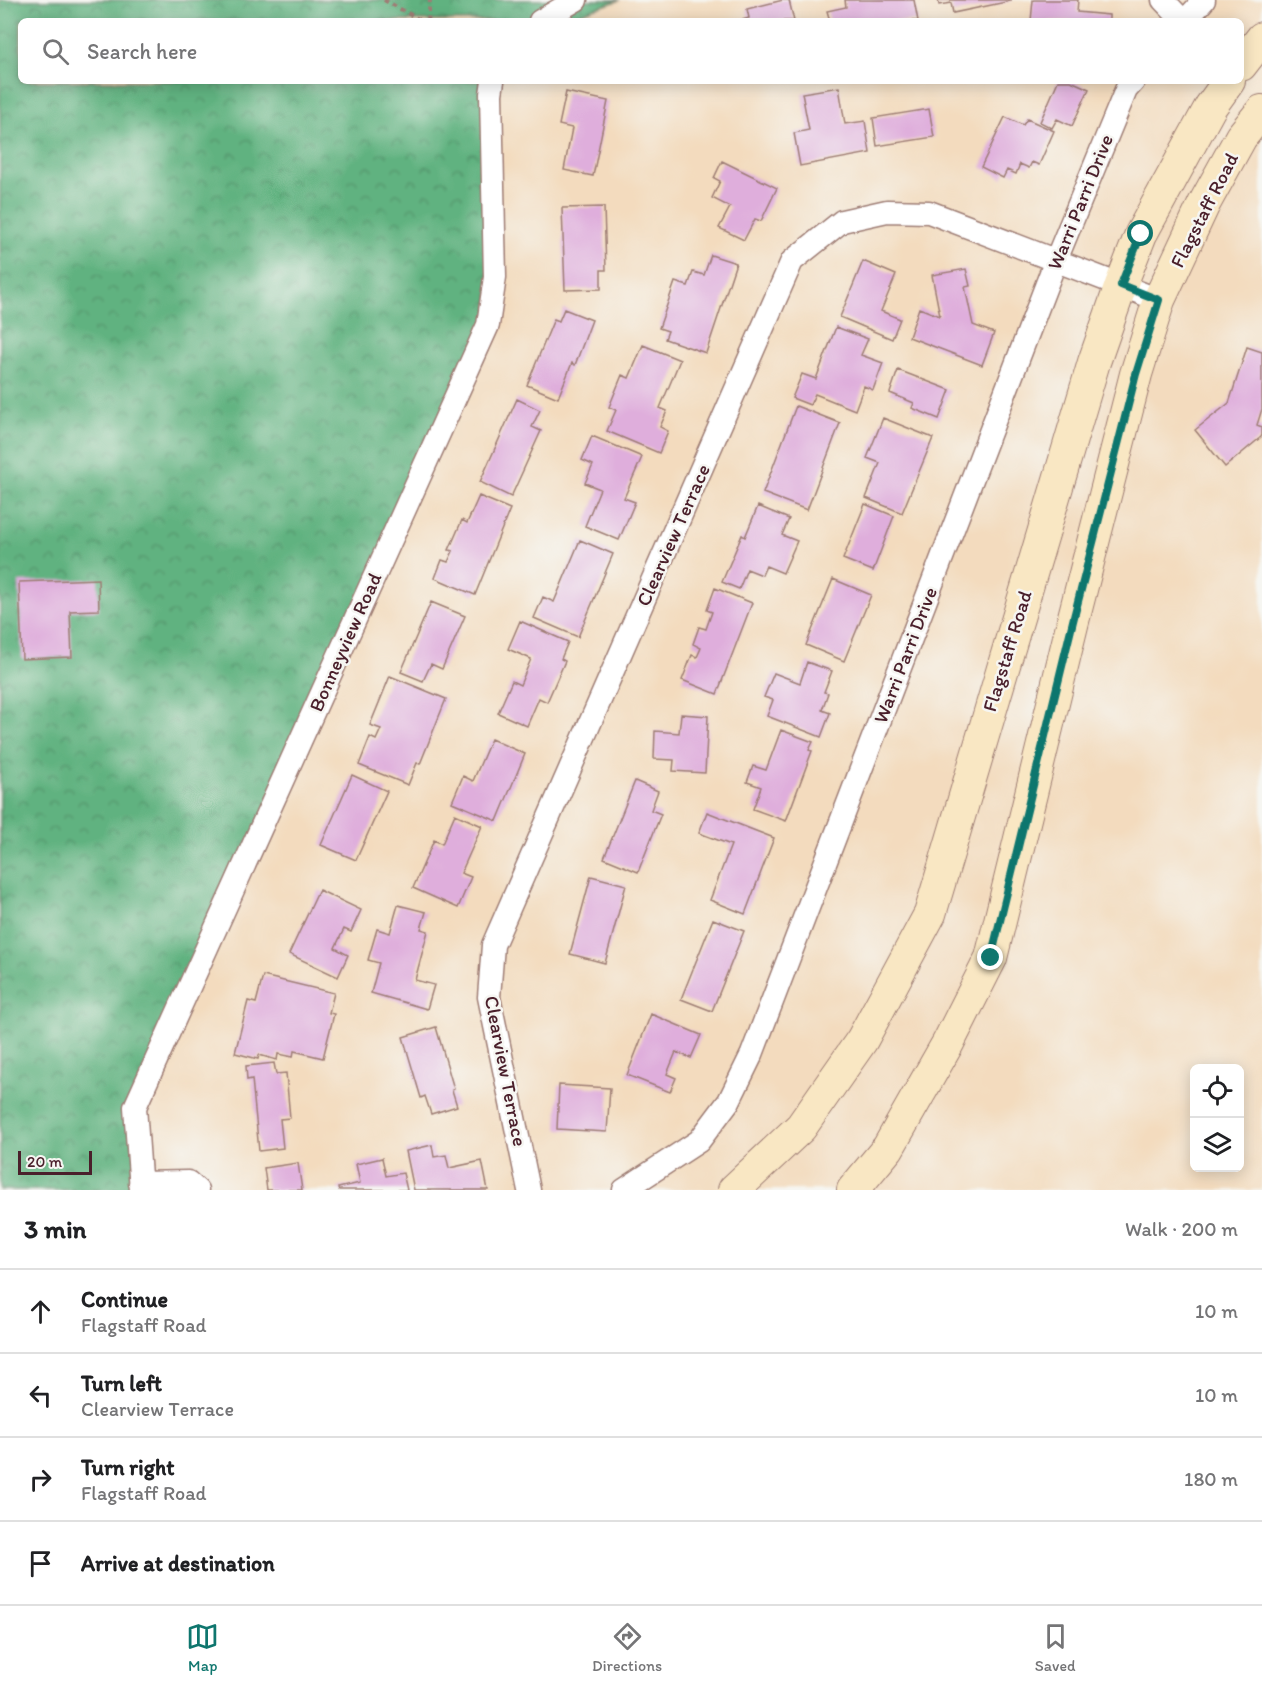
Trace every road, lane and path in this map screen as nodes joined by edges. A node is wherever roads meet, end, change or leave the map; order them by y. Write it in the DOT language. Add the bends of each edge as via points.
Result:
graph roads {
  1 [pos="384,0"];
  2 [pos="430,0"];
  3 [pos="576,0"];
  4 [pos="1163,0"];
  5 [pos="1204,0"];
  6 [pos="417,18"];
  7 [pos="428,18"];
  8 [pos="545,18"];
  9 [pos="1181,18"];
  10 [pos="1187,18"];
  11 [pos="1262,38"];
  12 [pos="1244,61"];
  13 [pos="493,84"];
  14 [pos="1131,84"];
  15 [pos="1227,84"];
  16 [pos="1262,111"];
  17 [pos="1056,260"];
  18 [pos="1121,285"];
  19 [pos="1159,300"];
  20 [pos="140,1187"];
  21 [pos="197,1190"];
  22 [pos="529,1190"];
  23 [pos="624,1190"];
  24 [pos="734,1190"];
  25 [pos="853,1190"];
  1 -- 6 [label="path"];
  2 -- 7 [label="path"];
  3 -- 8 [label="street"];
  4 -- 9 [label="street"];
  5 -- 10 [label="street"];
  11 -- 12 [label="main road"];
  13 -- 20 [label="street, Bonneyview Road" via="495,277 488,325 135,1107"];
  14 -- 17 [label="street, Warri Parri Drive"];
  15 -- 18 [label="main road, Flagstaff Road" via="1210,106 1141,234"];
  16 -- 19 [label="main road, Flagstaff Road" via="1241,137 1204,204"];
  17 -- 18 [label="street, Clearview Terrace"];
  17 -- 22 [label="street, Clearview Terrace" via="929,212 887,211 842,221 792,261 493,945 489,997"];
  17 -- 23 [label="street, Warri Parri Drive" via="752,1054 729,1101 699,1141"];
  18 -- 19 [label="street, Clearview Terrace"];
  18 -- 24 [label="main road, Flagstaff Road" via="1091,373 930,914 862,1041 801,1126"];
  19 -- 25 [label="main road, Flagstaff Road" via="1136,374 991,958 948,1044 888,1148"];
  20 -- 21 [label="street" via="188,1182"];
}
